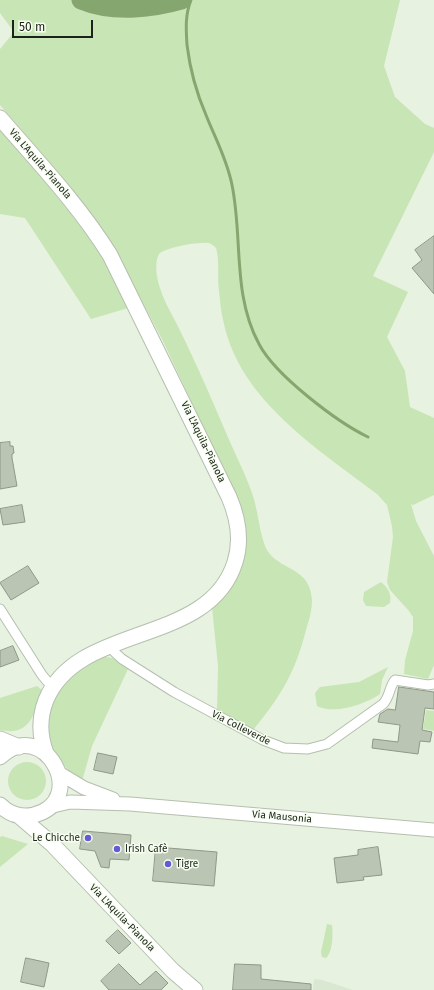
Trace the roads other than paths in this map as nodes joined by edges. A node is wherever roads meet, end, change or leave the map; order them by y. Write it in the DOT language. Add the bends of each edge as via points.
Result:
graph roads {
  1 [pos="0,118"];
  2 [pos="0,609"];
  3 [pos="109,647"];
  4 [pos="434,684"];
  5 [pos="52,687"];
  6 [pos="42,714"];
  7 [pos="0,739"];
  8 [pos="19,747"];
  9 [pos="46,753"];
  10 [pos="0,757"];
  11 [pos="59,773"];
  12 [pos="130,804"];
  13 [pos="0,805"];
  14 [pos="48,807"];
  15 [pos="18,815"];
  16 [pos="434,830"];
  17 [pos="52,844"];
  18 [pos="191,989"];
  1 -- 3 [label="main road, Via L'Aquila-Pianola" via="71,200 110,256 219,476 236,517 239,541 236,560 230,576 217,594 208,603 184,617"];
  2 -- 5 [label="street"];
  3 -- 4 [label="street, Via Colleverde" via="126,662 180,696 268,742 292,749 314,748 332,741 383,704 396,680"];
  3 -- 5 [label="main road, Via L'Aquila-Pianola" via="70,668"];
  5 -- 6 [label="main road, Via L'Aquila-Pianola"];
  6 -- 8 [label="main road, Via L'Aquila-Pianola"];
  6 -- 9 [label="main road, Via L'Aquila-Pianola" via="41,733"];
  7 -- 8 [label="main road"];
  8 -- 9 [label="main road" via="32,747"];
  8 -- 10 [label="main road"];
  9 -- 11 [label="main road" via="55,763"];
  11 -- 12 [label="main road, Via Mausonia" via="90,791"];
  11 -- 14 [label="main road" via="58,793"];
  12 -- 14 [label="main road, Via Mausonia" via="70,802"];
  12 -- 16 [label="main road, Via Mausonia"];
  13 -- 15 [label="main road, Via L'Aquila-Pianola"];
  14 -- 15 [label="main road" via="31,816"];
  14 -- 17 [label="main road, Via L'Aquila-Pianola" via="46,827"];
  15 -- 17 [label="main road, Via L'Aquila-Pianola"];
  17 -- 18 [label="main road, Via L'Aquila-Pianola"];
}
